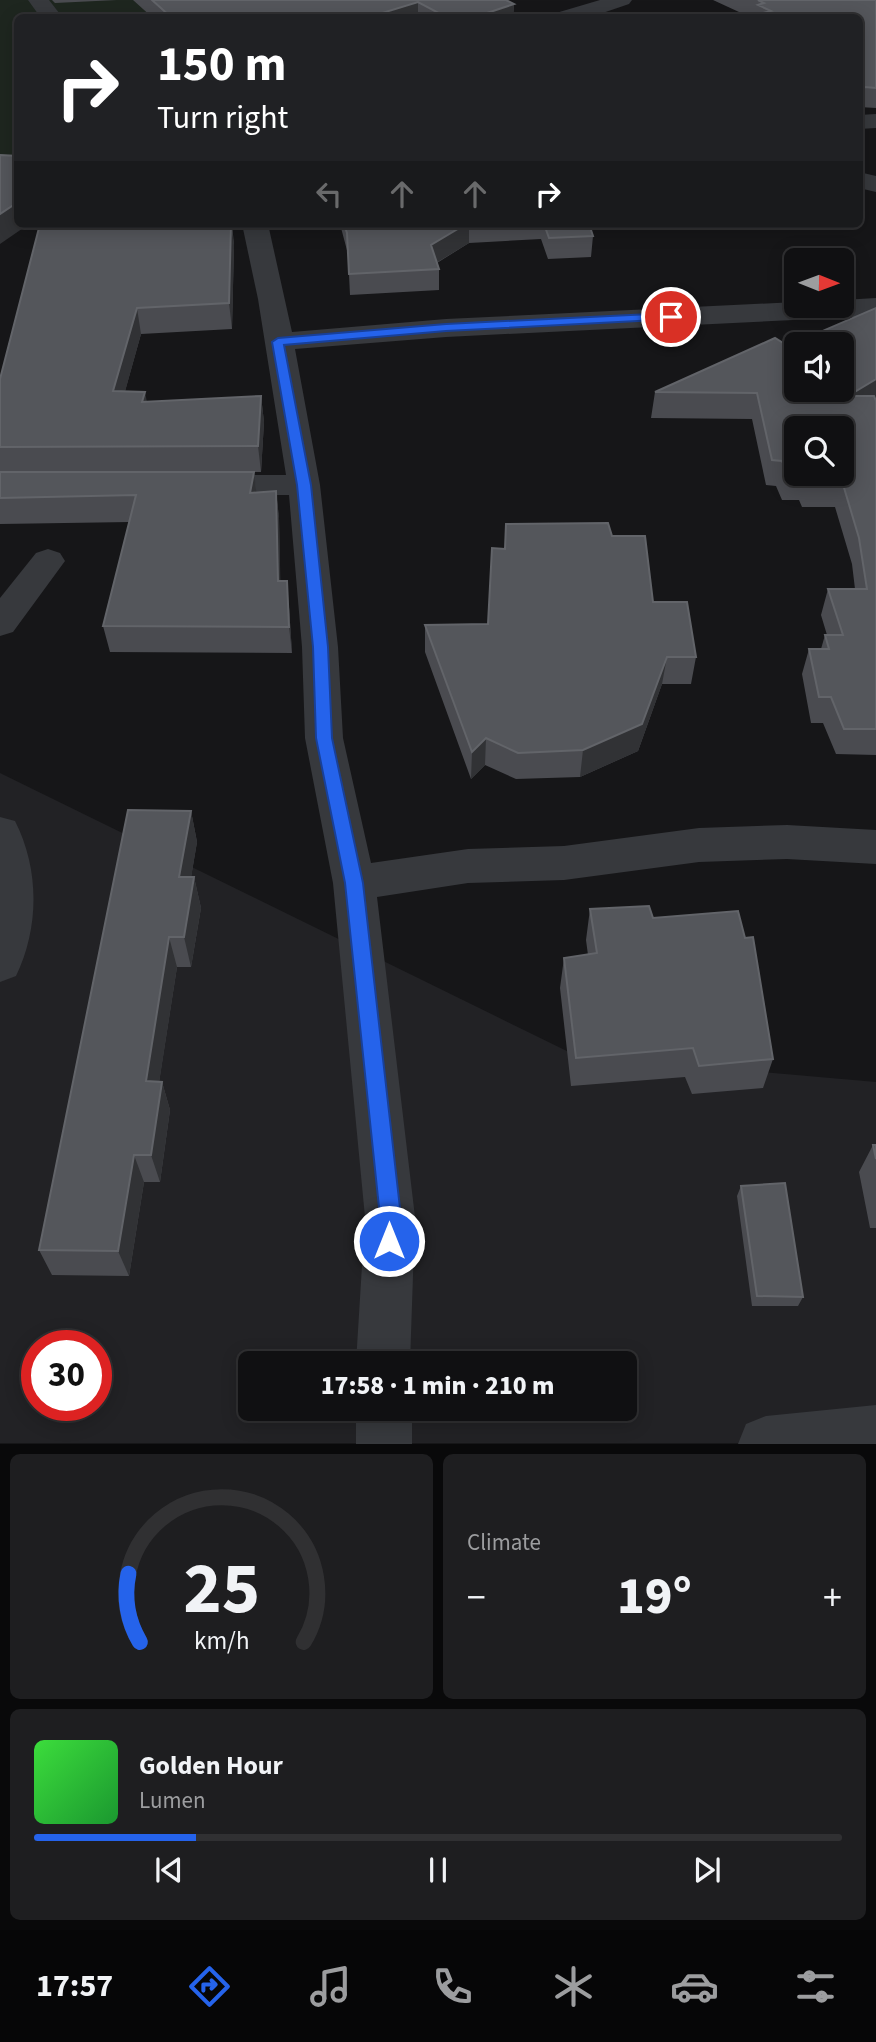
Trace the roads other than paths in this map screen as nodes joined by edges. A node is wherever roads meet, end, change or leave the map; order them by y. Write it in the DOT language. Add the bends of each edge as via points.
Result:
graph roads {
  1 [pos="38,0"];
  2 [pos="622,0"];
  3 [pos="563,12"];
  4 [pos="50,14"];
  5 [pos="256,228"];
  6 [pos="876,307"];
  7 [pos="278,342"];
  8 [pos="166,485"];
  9 [pos="304,485"];
  10 [pos="48,561"];
  11 [pos="0,623"];
  12 [pos="0,833"];
  13 [pos="876,847"];
  14 [pos="354,883"];
  15 [pos="0,963"];
  16 [pos="384,1351"];
  17 [pos="384,1421"];
  18 [pos="876,1433"];
  19 [pos="384,1444"];
  20 [pos="766,1444"];
  1 -- 4 [label="street"];
  2 -- 3 [label="street"];
  5 -- 7 [label="street"];
  6 -- 7 [label="street" via="446,328"];
  7 -- 9 [label="street"];
  8 -- 9 [label="street"];
  9 -- 14 [label="street" via="324,738"];
  10 -- 11 [label="street"];
  12 -- 15 [label="street" via="11,876 10,935"];
  13 -- 14 [label="street" via="787,842 699,845 564,863 468,866"];
  14 -- 16 [label="street" via="390,1217"];
  17 -- 19 [label="street"];
  18 -- 20 [label="street"];
}
